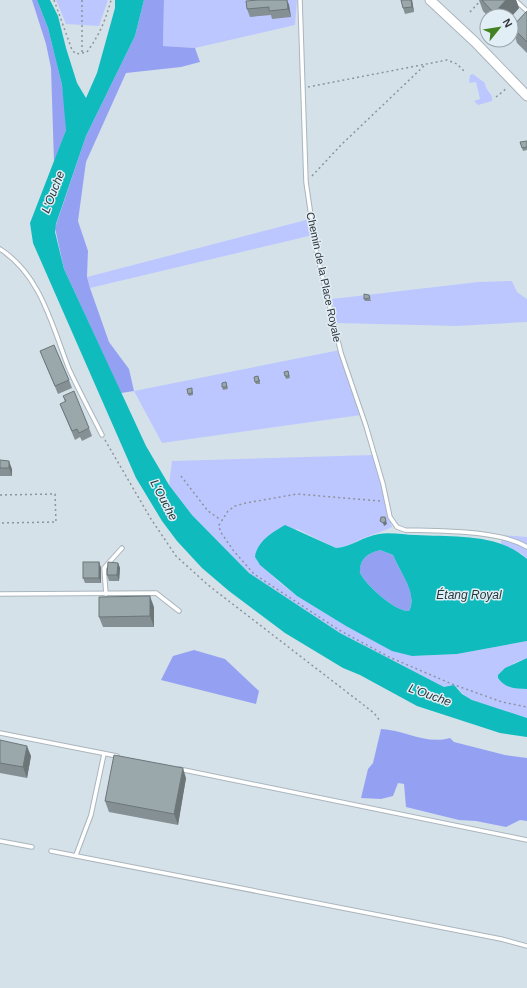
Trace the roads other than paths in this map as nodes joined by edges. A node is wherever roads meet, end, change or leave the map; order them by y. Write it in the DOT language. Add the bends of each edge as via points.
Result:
graph roads {
  1 [pos="300,0"];
  2 [pos="430,0"];
  3 [pos="515,0"];
  4 [pos="527,11"];
  5 [pos="527,96"];
  6 [pos="0,249"];
  7 [pos="102,435"];
  8 [pos="527,547"];
  9 [pos="122,548"];
  10 [pos="0,594"];
  11 [pos="106,594"];
  12 [pos="179,611"];
  13 [pos="0,733"];
  14 [pos="104,754"];
  15 [pos="120,757"];
  16 [pos="174,768"];
  17 [pos="527,840"];
  18 [pos="0,841"];
  19 [pos="32,847"];
  20 [pos="51,851"];
  21 [pos="76,855"];
  22 [pos="527,946"];
  1 -- 8 [label="lane, Chemin de la Place Royale" via="306,182 316,250 341,353 366,426 392,523 406,530 476,534 510,540"];
  2 -- 5 [label="street"];
  3 -- 4 [label="lane"];
  6 -- 7 [label="lane" via="10,255 26,273 45,304 70,370"];
  9 -- 11 [label="lane" via="104,568"];
  10 -- 11 [label="lane"];
  11 -- 12 [label="lane" via="156,593"];
  13 -- 14 [label="lane"];
  14 -- 15 [label="lane"];
  14 -- 21 [label="lane" via="91,815"];
  16 -- 17 [label="lane"];
  18 -- 19 [label="lane"];
  20 -- 21 [label="lane"];
  21 -- 22 [label="lane"];
}
